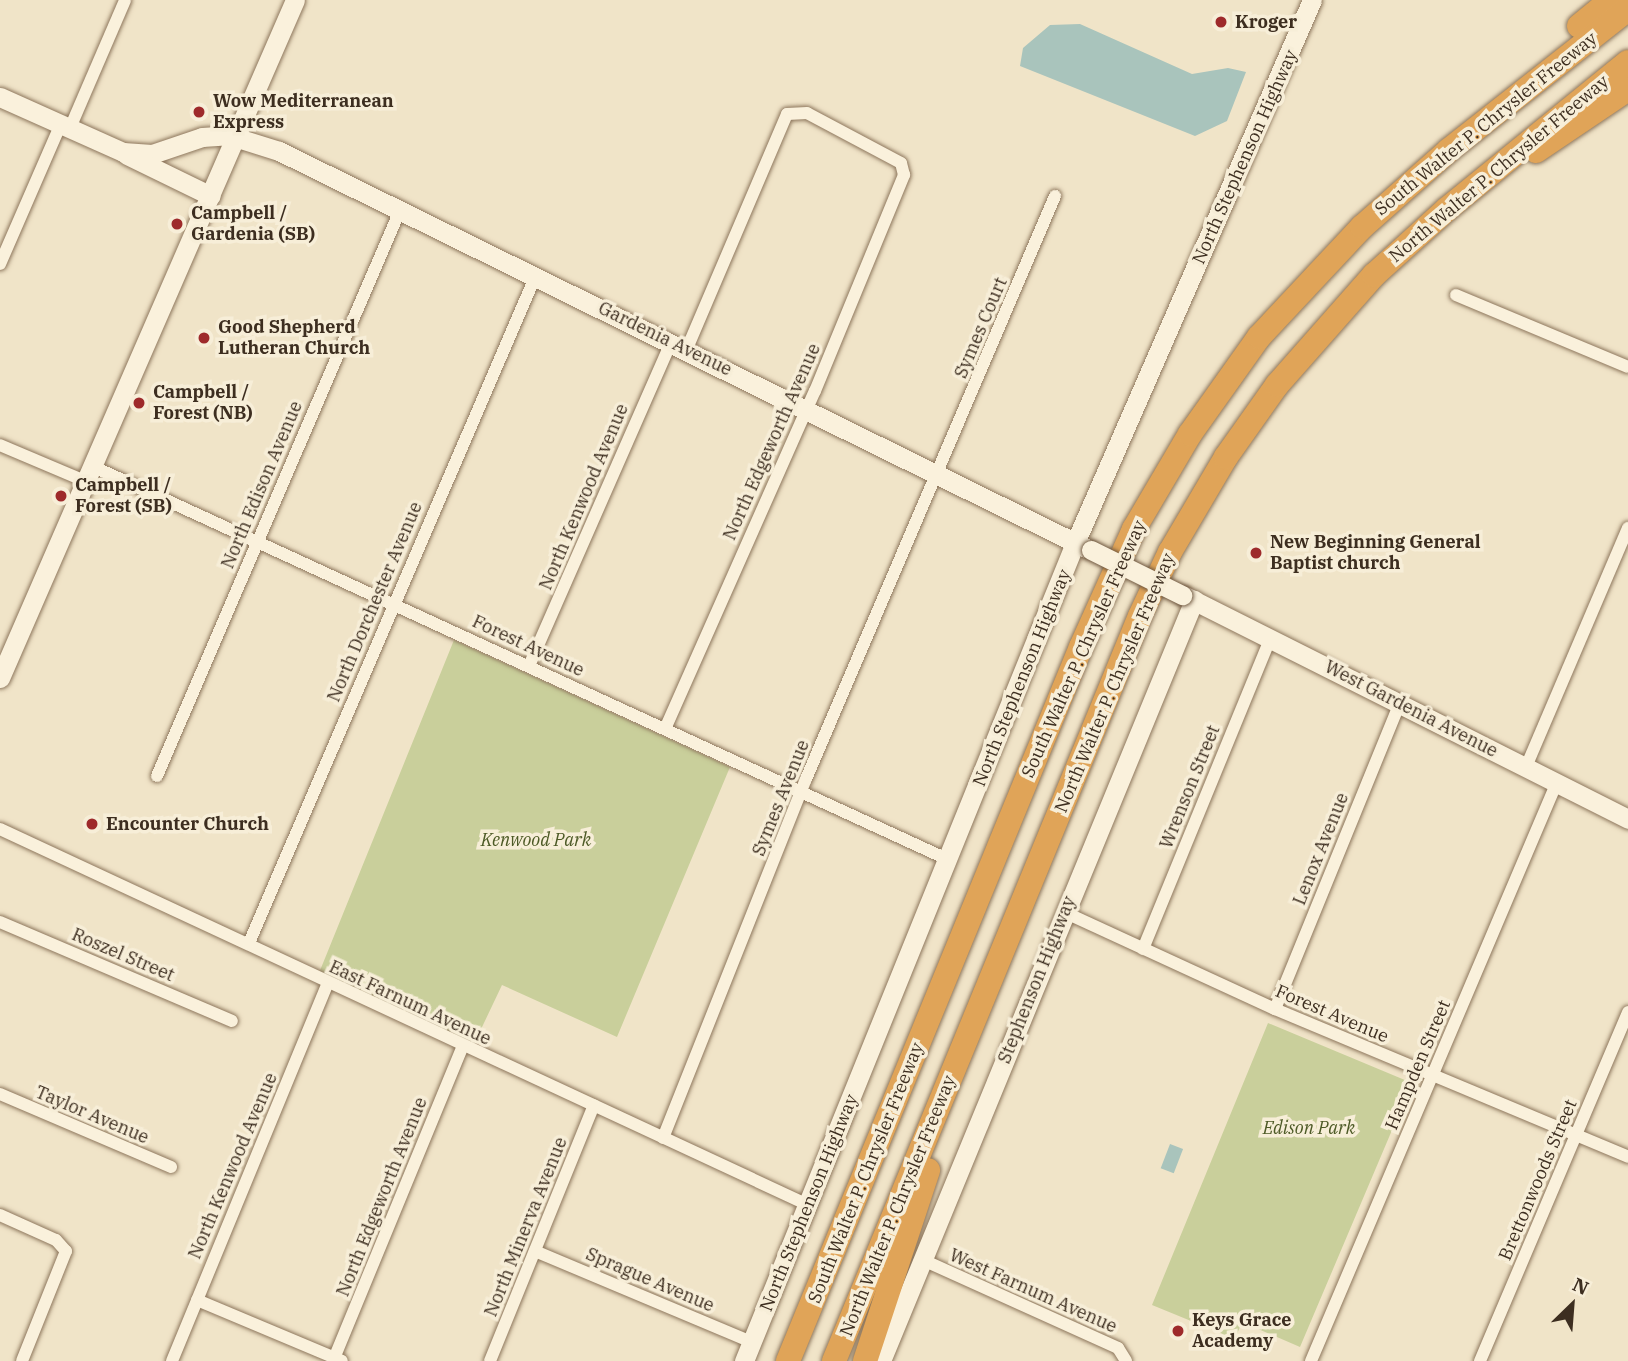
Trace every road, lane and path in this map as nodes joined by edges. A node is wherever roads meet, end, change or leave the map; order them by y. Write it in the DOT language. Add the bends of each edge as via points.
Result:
graph roads {
  1 [pos="125,0"];
  2 [pos="295,0"];
  3 [pos="1312,0"];
  4 [pos="1611,0"];
  5 [pos="1628,9"];
  6 [pos="1628,62"];
  7 [pos="1628,89"];
  8 [pos="0,97"];
  9 [pos="66,126"];
  10 [pos="237,136"];
  11 [pos="1449,150"];
  12 [pos="123,152"];
  13 [pos="904,167"];
  14 [pos="1477,183"];
  15 [pos="211,196"];
  16 [pos="1055,196"];
  17 [pos="401,208"];
  18 [pos="0,264"];
  19 [pos="536,275"];
  20 [pos="1456,295"];
  21 [pos="679,345"];
  22 [pos="1628,367"];
  23 [pos="806,408"];
  24 [pos="0,445"];
  25 [pos="88,473"];
  26 [pos="938,474"];
  27 [pos="1628,528"];
  28 [pos="256,541"];
  29 [pos="1083,547"];
  30 [pos="1188,597"];
  31 [pos="393,604"];
  32 [pos="1270,639"];
  33 [pos="529,666"];
  34 [pos="0,678"];
  35 [pos="1400,703"];
  36 [pos="666,729"];
  37 [pos="1526,767"];
  38 [pos="157,776"];
  39 [pos="1557,782"];
  40 [pos="802,792"];
  41 [pos="1628,819"];
  42 [pos="0,829"];
  43 [pos="949,859"];
  44 [pos="1064,912"];
  45 [pos="0,922"];
  46 [pos="249,943"];
  47 [pos="1143,949"];
  48 [pos="327,985"];
  49 [pos="1275,1009"];
  50 [pos="1628,1012"];
  51 [pos="232,1021"];
  52 [pos="463,1046"];
  53 [pos="953,1071"];
  54 [pos="1432,1074"];
  55 [pos="0,1094"];
  56 [pos="594,1105"];
  57 [pos="1576,1135"];
  58 [pos="663,1138"];
  59 [pos="874,1157"];
  60 [pos="1628,1157"];
  61 [pos="171,1167"];
  62 [pos="808,1205"];
  63 [pos="0,1216"];
  64 [pos="535,1251"];
  65 [pos="923,1260"];
  66 [pos="197,1300"];
  67 [pos="751,1342"];
  68 [pos="1126,1359"];
  69 [pos="337,1360"];
  70 [pos="22,1361"];
  71 [pos="172,1361"];
  72 [pos="489,1361"];
  73 [pos="744,1361"];
  74 [pos="771,1361"];
  75 [pos="788,1361"];
  76 [pos="834,1361"];
  77 [pos="865,1361"];
  78 [pos="881,1361"];
  79 [pos="1311,1361"];
  80 [pos="1480,1361"];
  1 -- 9 [label="street"];
  2 -- 10 [label="street"];
  3 -- 29 [label="street, North Stephenson Highway"];
  4 -- 11 [label="highway"];
  5 -- 11 [label="highway, South Walter P. Chrysler Freeway"];
  6 -- 14 [label="highway, North Walter P. Chrysler Freeway"];
  7 -- 14 [label="highway" via="1570,132"];
  8 -- 9 [label="street, Gardenia Avenue"];
  9 -- 12 [label="street, Gardenia Avenue"];
  9 -- 18 [label="street"];
  10 -- 12 [label="street, Gardenia Avenue" via="199,137 152,154"];
  10 -- 15 [label="street"];
  10 -- 17 [label="street, Gardenia Avenue" via="301,160"];
  11 -- 59 [label="highway, South Walter P. Chrysler Freeway" via="1362,227 1259,337 1190,434 1148,505 1081,647"];
  12 -- 15 [label="street, Gardenia Avenue" via="134,162"];
  13 -- 21 [label="street, North Kenwood Avenue" via="893,155 807,113 787,114"];
  13 -- 23 [label="street, North Edgeworth Avenue"];
  14 -- 53 [label="highway, North Walter P. Chrysler Freeway" via="1397,253 1338,313 1263,404 1197,506 1127,646"];
  15 -- 25 [label="street"];
  16 -- 26 [label="street, Symes Court"];
  17 -- 19 [label="street, Gardenia Avenue"];
  17 -- 28 [label="street, North Edison Avenue"];
  19 -- 21 [label="street, Gardenia Avenue"];
  19 -- 31 [label="street, North Dorchester Avenue"];
  20 -- 22 [label="street"];
  21 -- 23 [label="street, Gardenia Avenue"];
  21 -- 33 [label="street, North Kenwood Avenue"];
  23 -- 26 [label="street, Gardenia Avenue"];
  23 -- 36 [label="street, North Edgeworth Avenue"];
  24 -- 25 [label="street, Forest Avenue"];
  25 -- 28 [label="street, Forest Avenue"];
  25 -- 34 [label="street"];
  26 -- 29 [label="street, Gardenia Avenue"];
  26 -- 40 [label="street, Symes Avenue"];
  27 -- 37 [label="street"];
  28 -- 31 [label="street, Forest Avenue"];
  28 -- 38 [label="street, North Edison Avenue"];
  29 -- 30 [label="street, Gardenia Avenue, bridge"];
  29 -- 43 [label="street, North Stephenson Highway"];
  30 -- 32 [label="street, West Gardenia Avenue"];
  30 -- 44 [label="street, Stephenson Highway"];
  31 -- 33 [label="street, Forest Avenue"];
  31 -- 46 [label="street, North Dorchester Avenue"];
  32 -- 35 [label="street, West Gardenia Avenue"];
  32 -- 47 [label="street, Wrenson Street"];
  33 -- 36 [label="street, Forest Avenue"];
  35 -- 37 [label="street, West Gardenia Avenue"];
  35 -- 49 [label="street, Lenox Avenue"];
  36 -- 40 [label="street, Forest Avenue"];
  37 -- 39 [label="street, West Gardenia Avenue"];
  39 -- 41 [label="street, West Gardenia Avenue"];
  39 -- 54 [label="street, Hampden Street"];
  40 -- 43 [label="street, Forest Avenue"];
  40 -- 58 [label="street, Symes Avenue"];
  42 -- 46 [label="street, East Farnum Avenue"];
  43 -- 62 [label="street, North Stephenson Highway"];
  44 -- 47 [label="street, Forest Avenue"];
  44 -- 65 [label="street, Stephenson Highway"];
  45 -- 51 [label="street, Roszel Street"];
  46 -- 48 [label="street, East Farnum Avenue"];
  47 -- 49 [label="street, Forest Avenue"];
  48 -- 52 [label="street, East Farnum Avenue"];
  48 -- 66 [label="street, North Kenwood Avenue"];
  49 -- 54 [label="street, Forest Avenue"];
  50 -- 57 [label="street, Brettonwoods Street"];
  52 -- 56 [label="street, East Farnum Avenue"];
  52 -- 69 [label="street, North Edgeworth Avenue"];
  53 -- 76 [label="highway, North Walter P. Chrysler Freeway"];
  53 -- 77 [label="highway" via="934,1152"];
  54 -- 57 [label="street, Forest Avenue"];
  54 -- 79 [label="street, Hampden Street"];
  55 -- 61 [label="street, Taylor Avenue"];
  56 -- 58 [label="street, East Farnum Avenue"];
  56 -- 64 [label="street, North Minerva Avenue"];
  57 -- 60 [label="street, Forest Avenue"];
  57 -- 80 [label="street, Brettonwoods Street"];
  58 -- 62 [label="street, East Farnum Avenue"];
  59 -- 74 [label="highway" via="834,1212"];
  59 -- 75 [label="highway, South Walter P. Chrysler Freeway"];
  62 -- 67 [label="street, North Stephenson Highway"];
  63 -- 70 [label="street" via="56,1240 65,1249 65,1259"];
  64 -- 67 [label="street, Sprague Avenue"];
  64 -- 72 [label="street, North Minerva Avenue"];
  65 -- 68 [label="street, West Farnum Avenue" via="1118,1348"];
  65 -- 78 [label="street, Stephenson Highway"];
  66 -- 69 [label="street"];
  66 -- 71 [label="street, North Kenwood Avenue"];
  67 -- 73 [label="street, North Stephenson Highway"];
}
